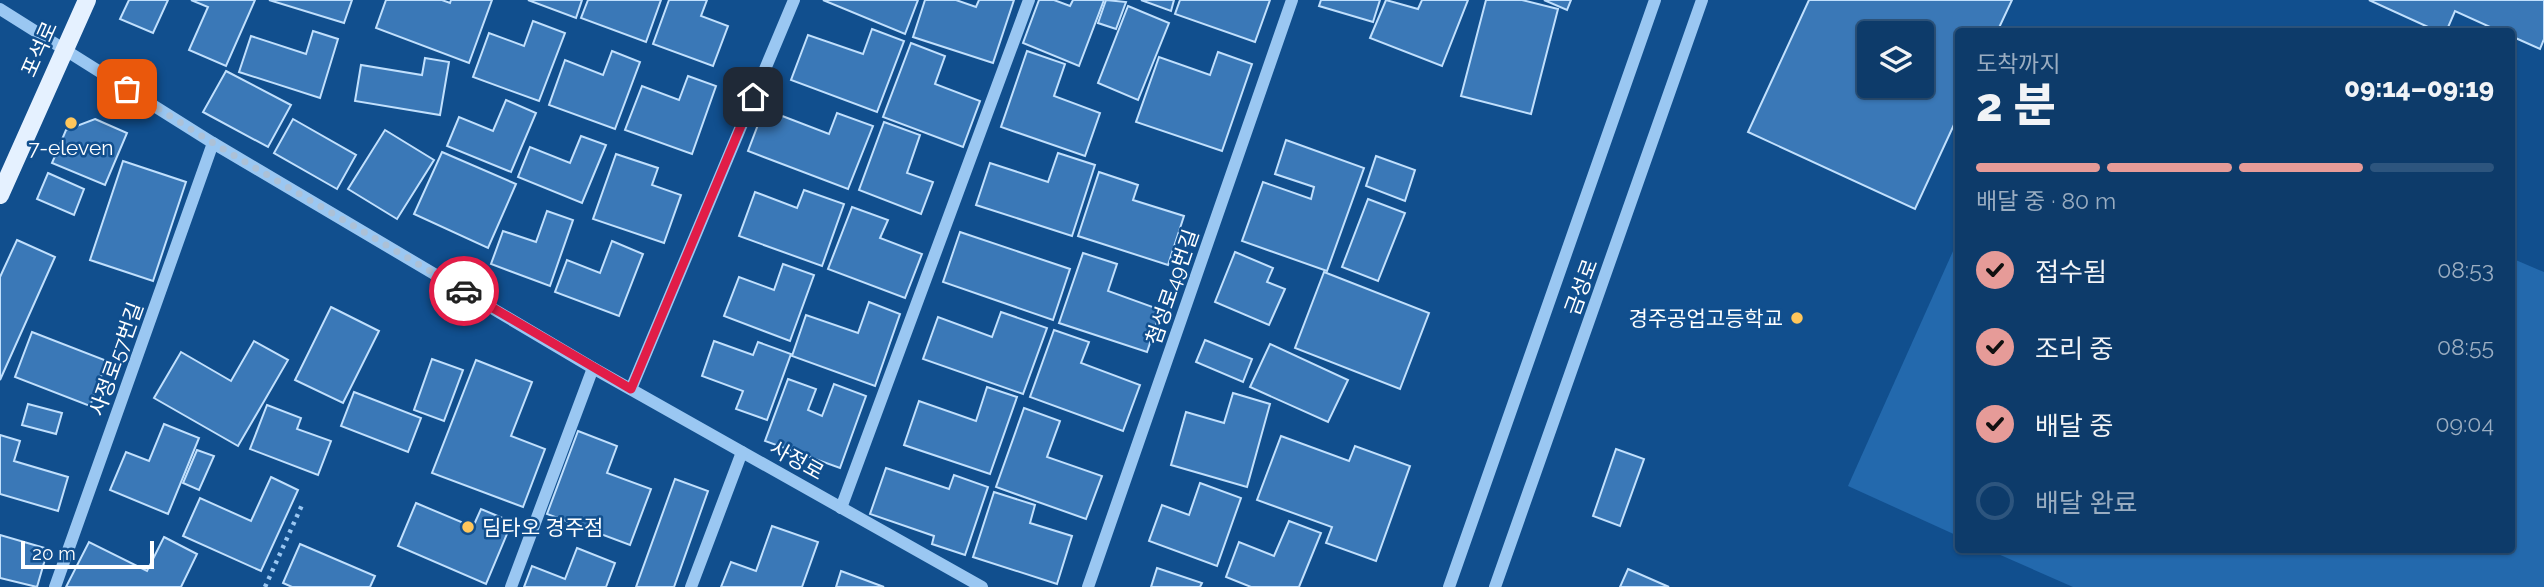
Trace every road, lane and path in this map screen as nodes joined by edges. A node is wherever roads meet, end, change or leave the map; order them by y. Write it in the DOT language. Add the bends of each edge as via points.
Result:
graph roads {
  1 [pos="87,0"];
  2 [pos="794,0"];
  3 [pos="1029,0"];
  4 [pos="1292,0"];
  5 [pos="1655,0"];
  6 [pos="1702,0"];
  7 [pos="0,9"];
  8 [pos="64,49"];
  9 [pos="213,143"];
  10 [pos="0,195"];
  11 [pos="593,368"];
  12 [pos="631,389"];
  13 [pos="742,452"];
  14 [pos="302,505"];
  15 [pos="841,508"];
  16 [pos="55,587"];
  17 [pos="265,587"];
  18 [pos="511,587"];
  19 [pos="691,587"];
  20 [pos="982,587"];
  21 [pos="1088,587"];
  22 [pos="1449,587"];
  23 [pos="1495,587"];
  1 -- 8 [label="main road, 포석로"];
  2 -- 12 [label="street"];
  3 -- 15 [label="street"];
  4 -- 21 [label="street, 첨성로49번길"];
  5 -- 22 [label="street, 금성로"];
  6 -- 23 [label="street, 금성로"];
  7 -- 8 [label="street, 사정로"];
  8 -- 9 [label="street, 사정로"];
  8 -- 10 [label="main road, 포석로"];
  9 -- 11 [label="street, 사정로"];
  9 -- 16 [label="street, 사정로57번길"];
  11 -- 12 [label="street, 사정로"];
  11 -- 18 [label="street"];
  12 -- 13 [label="street, 사정로"];
  13 -- 15 [label="street, 사정로"];
  13 -- 19 [label="street"];
  14 -- 17 [label="path"];
  15 -- 20 [label="street, 사정로"];
}
